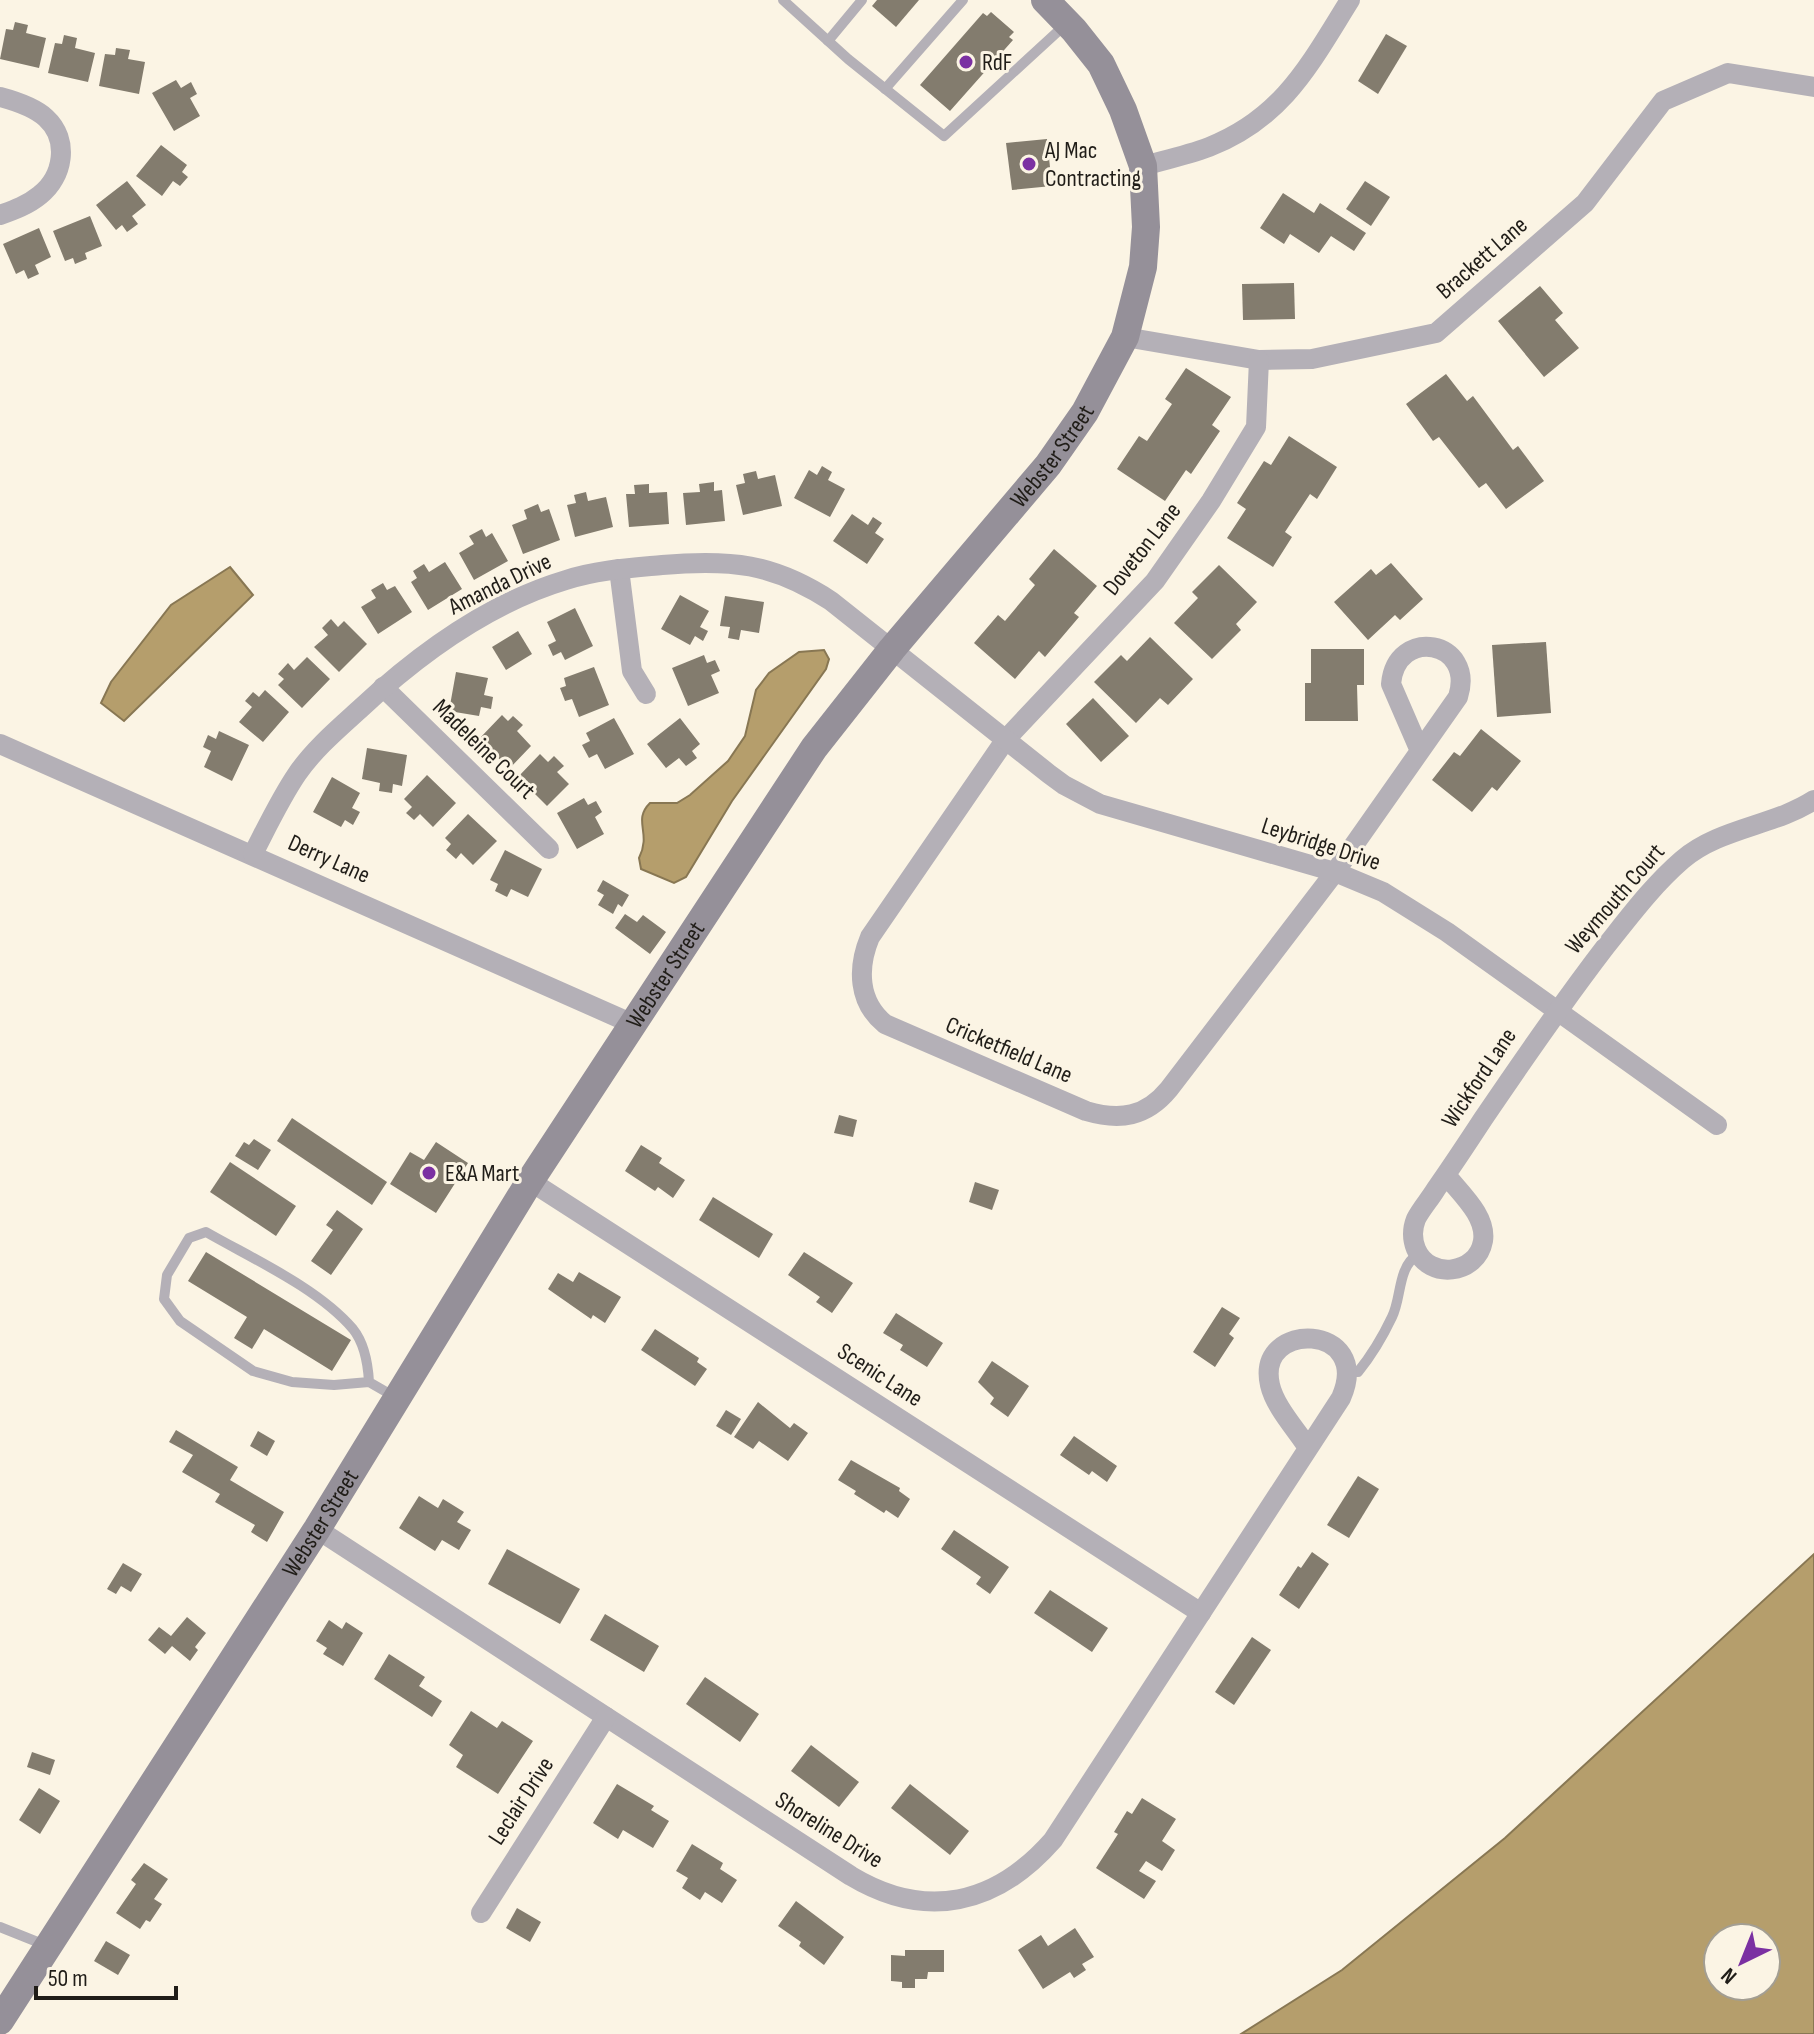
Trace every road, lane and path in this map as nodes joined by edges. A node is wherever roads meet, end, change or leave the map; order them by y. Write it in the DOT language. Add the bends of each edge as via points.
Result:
graph roads {
  1 [pos="783,0"];
  2 [pos="862,0"];
  3 [pos="963,0"];
  4 [pos="1045,0"];
  5 [pos="1350,0"];
  6 [pos="1067,23"];
  7 [pos="828,41"];
  8 [pos="1814,87"];
  9 [pos="885,89"];
  10 [pos="0,97"];
  11 [pos="1143,166"];
  12 [pos="0,215"];
  13 [pos="1125,337"];
  14 [pos="1259,360"];
  15 [pos="619,569"];
  16 [pos="892,649"];
  17 [pos="383,687"];
  18 [pos="646,694"];
  19 [pos="1006,739"];
  20 [pos="0,744"];
  21 [pos="1420,751"];
  22 [pos="1814,800"];
  23 [pos="549,849"];
  24 [pos="253,854"];
  25 [pos="1335,872"];
  26 [pos="1556,1011"];
  27 [pos="635,1025"];
  28 [pos="1717,1125"];
  29 [pos="1446,1175"];
  30 [pos="530,1181"];
  31 [pos="1418,1254"];
  32 [pos="1347,1372"];
  33 [pos="369,1382"];
  34 [pos="397,1398"];
  35 [pos="1308,1448"];
  36 [pos="317,1529"];
  37 [pos="1201,1613"];
  38 [pos="606,1717"];
  39 [pos="481,1913"];
  40 [pos="0,1927"];
  41 [pos="47,1946"];
  42 [pos="0,2021"];
  1 -- 7 [label="lane"];
  2 -- 7 [label="lane"];
  3 -- 9 [label="lane"];
  4 -- 6 [label="main road, Webster Street"];
  5 -- 11 [label="street" via="1279,105 1209,147"];
  6 -- 9 [label="lane" via="944,136"];
  6 -- 11 [label="main road, Webster Street" via="1112,84"];
  7 -- 9 [label="lane"];
  8 -- 14 [label="street, Brackett Lane" via="1728,73 1663,101 1585,203 1436,333 1312,359"];
  10 -- 12 [label="street" via="47,119 62,159 55,180 40,196"];
  11 -- 13 [label="main road, Webster Street" via="1143,267"];
  13 -- 14 [label="street, Brackett Lane"];
  13 -- 16 [label="main road, Webster Street" via="1085,412 1048,465"];
  14 -- 19 [label="street, Doveton Lane" via="1256,427 1211,501 1155,581"];
  15 -- 16 [label="street, Amanda Drive" via="714,563 778,572 831,601"];
  15 -- 17 [label="street, Amanda Drive" via="569,578 499,608"];
  15 -- 18 [label="street" via="632,671"];
  16 -- 19 [label="street, Leybridge Drive"];
  16 -- 27 [label="main road, Webster Street" via="814,748"];
  17 -- 23 [label="street, Madeleine Court"];
  17 -- 24 [label="street, Amanda Drive" via="298,773"];
  19 -- 25 [label="street, Leybridge Drive" via="1064,785 1100,804"];
  19 -- 25 [label="street, Cricketfield Lane" via="870,937 860,966 866,999 885,1024 1086,1111 1131,1116 1161,1099"];
  20 -- 24 [label="street, Derry Lane"];
  21 -- 21 [label="street, Cricketfield Lane" via="1391,684 1404,654 1425,646 1448,653 1462,685"];
  21 -- 25 [label="street, Cricketfield Lane"];
  22 -- 26 [label="street, Weymouth Court" via="1684,857 1643,899"];
  24 -- 27 [label="street, Derry Lane"];
  25 -- 26 [label="street, Leybridge Drive" via="1415,910"];
  26 -- 28 [label="street, Leybridge Drive"];
  26 -- 29 [label="street, Wickford Lane"];
  27 -- 30 [label="main road, Webster Street"];
  29 -- 31 [label="street, Wickford Lane" via="1415,1220 1412,1232"];
  29 -- 31 [label="street" via="1480,1220 1483,1243 1470,1263 1447,1271"];
  30 -- 34 [label="main road, Webster Street"];
  30 -- 37 [label="street, Scenic Lane"];
  31 -- 32 [label="lane" via="1407,1263 1387,1327 1358,1372"];
  32 -- 35 [label="street, Shoreline Drive" via="1341,1398"];
  32 -- 35 [label="street" via="1336,1349 1314,1337 1290,1341 1273,1359 1269,1371 1274,1395"];
  33 -- 33 [label="lane" via="292,1382 253,1371 180,1321 164,1299 165,1287 189,1238 206,1232 313,1295 354,1331 368,1360"];
  33 -- 34 [label="lane"];
  34 -- 36 [label="main road, Webster Street"];
  35 -- 37 [label="street, Shoreline Drive"];
  36 -- 38 [label="street, Shoreline Drive"];
  36 -- 41 [label="main road, Webster Street"];
  37 -- 38 [label="street, Shoreline Drive" via="1053,1840 1009,1880 958,1900 917,1901 875,1891"];
  38 -- 39 [label="street, Leclair Drive"];
  40 -- 41 [label="lane"];
  41 -- 42 [label="main road, Webster Street"];
}
